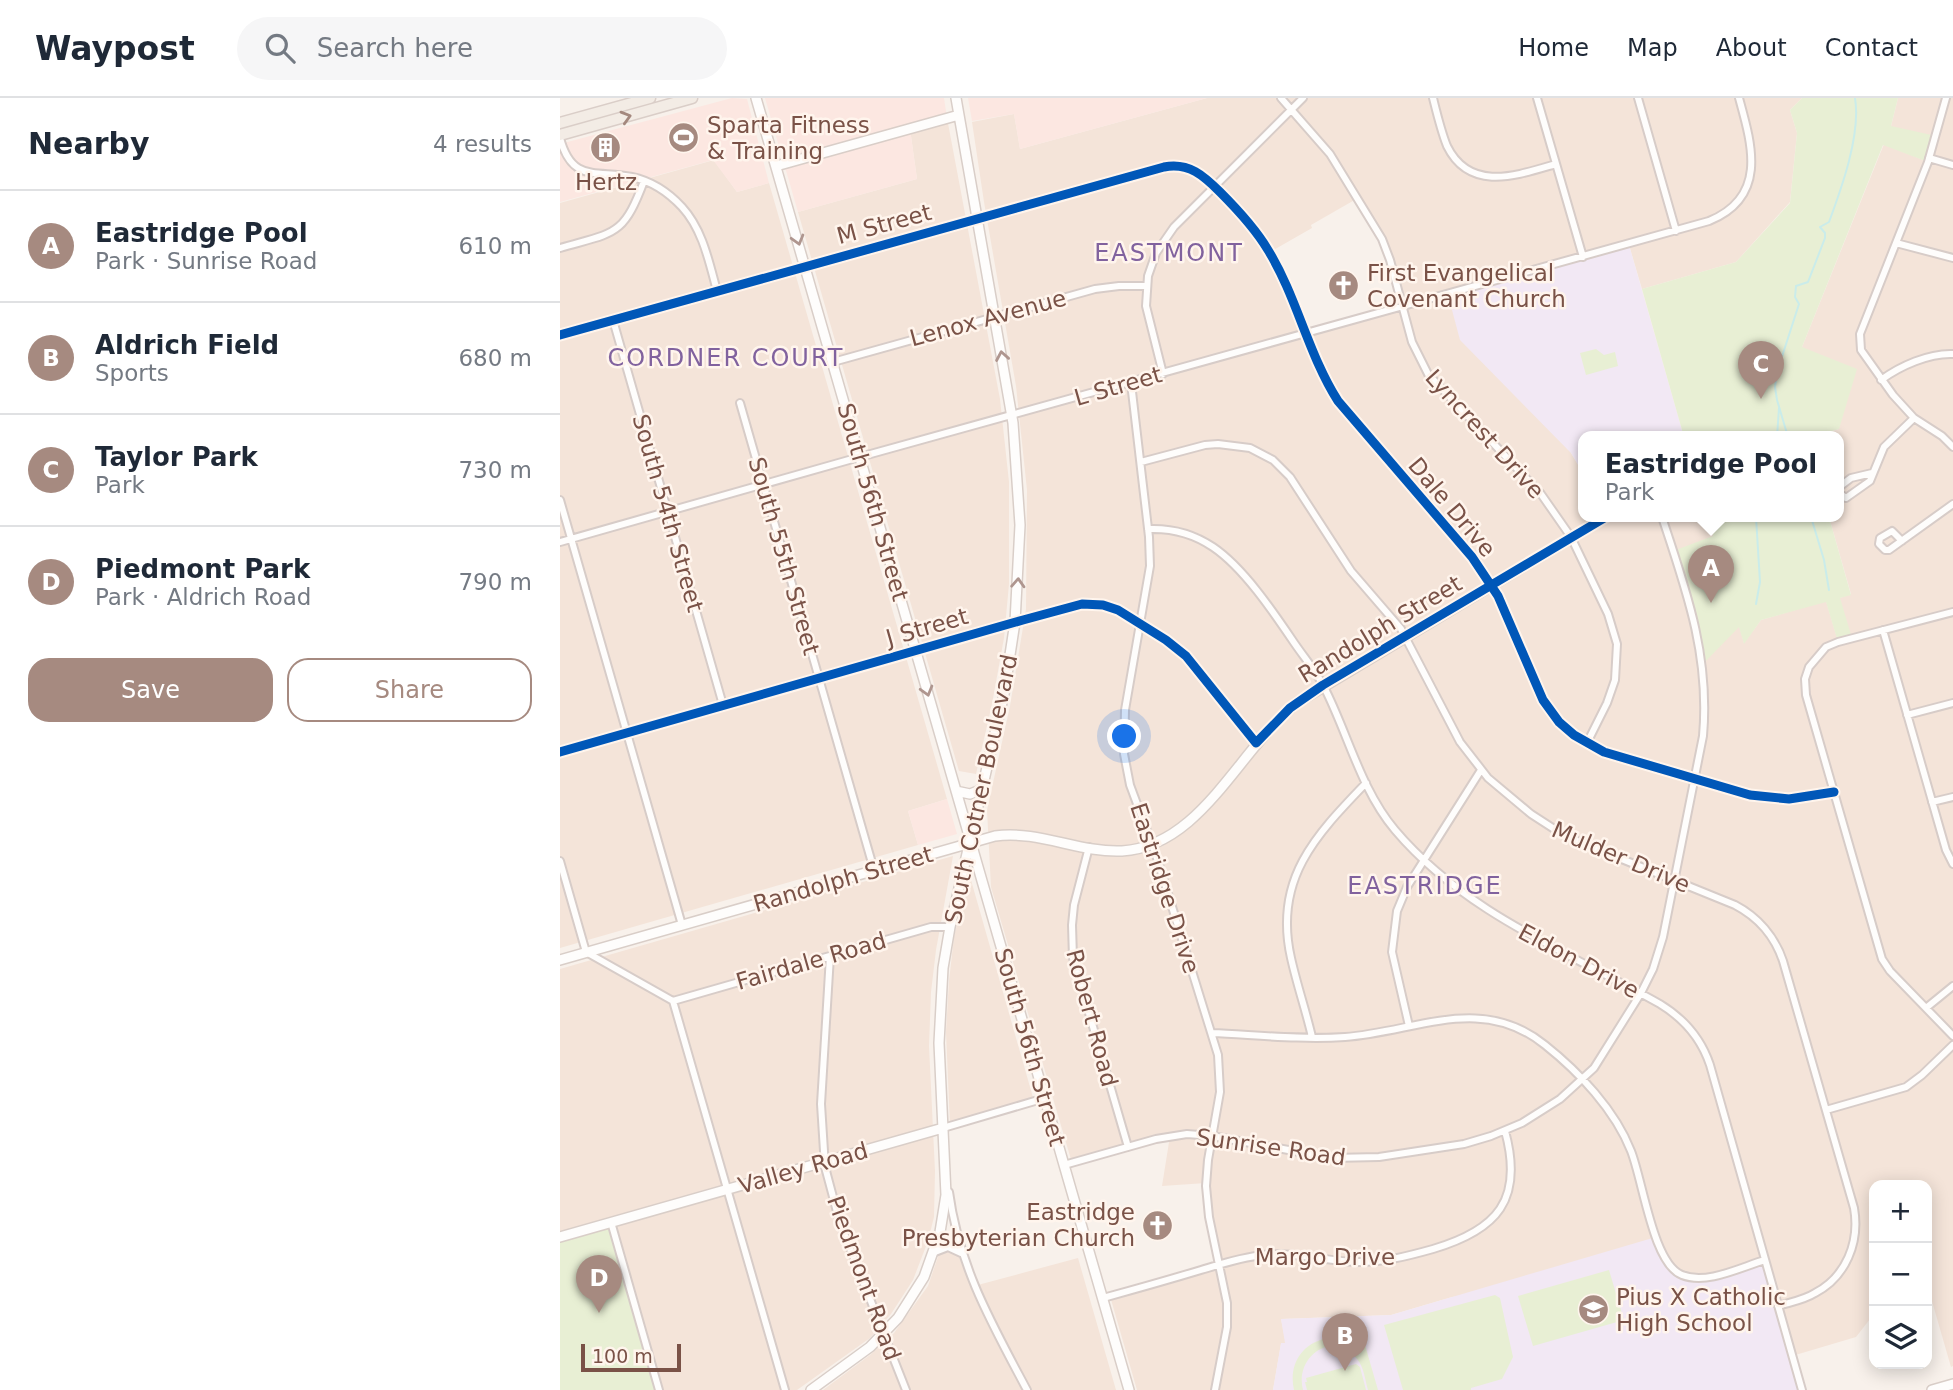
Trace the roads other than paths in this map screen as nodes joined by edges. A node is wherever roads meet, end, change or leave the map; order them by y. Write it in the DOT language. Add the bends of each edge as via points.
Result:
graph roads {
  1 [pos="650,98"];
  2 [pos="692,98"];
  3 [pos="757,98"];
  4 [pos="956,98"];
  5 [pos="1281,98"];
  6 [pos="1303,98"];
  7 [pos="1433,98"];
  8 [pos="1537,98"];
  9 [pos="1638,98"];
  10 [pos="1739,98"];
  11 [pos="1946,98"];
  12 [pos="1292,109"];
  13 [pos="959,115"];
  14 [pos="560,123"];
  15 [pos="560,137"];
  16 [pos="1929,158"];
  17 [pos="1556,164"];
  18 [pos="1953,165"];
  19 [pos="776,166"];
  20 [pos="644,181"];
  21 [pos="1214,187"];
  22 [pos="978,218"];
  23 [pos="1676,231"];
  24 [pos="1896,243"];
  25 [pos="560,248"];
  26 [pos="1583,257"];
  27 [pos="1953,258"];
  28 [pos="805,266"];
  29 [pos="1146,286"];
  30 [pos="717,291"];
  31 [pos="1402,307"];
  32 [pos="995,317"];
  33 [pos="613,320"];
  34 [pos="1306,334"];
  35 [pos="560,335"];
  36 [pos="1950,353"];
  37 [pos="1953,360"];
  38 [pos="833,362"];
  39 [pos="1163,374"];
  40 [pos="1881,380"];
  41 [pos="1131,383"];
  42 [pos="740,403"];
  43 [pos="1012,415"];
  44 [pos="1914,418"];
  45 [pos="1953,447"];
  46 [pos="860,458"];
  47 [pos="1141,462"];
  48 [pos="1872,473"];
  49 [pos="1844,483"];
  50 [pos="763,484"];
  51 [pos="1844,498"];
  52 [pos="560,500"];
  53 [pos="1953,504"];
  54 [pos="668,512"];
  55 [pos="1597,522"];
  56 [pos="1664,522"];
  57 [pos="1148,529"];
  58 [pos="1571,537"];
  59 [pos="571,539"];
  60 [pos="1902,541"];
  61 [pos="560,542"];
  62 [pos="1491,585"];
  63 [pos="1953,612"];
  64 [pos="1016,622"];
  65 [pos="1141,623"];
  66 [pos="1883,630"];
  67 [pos="1406,636"];
  68 [pos="915,650"];
  69 [pos="819,678"];
  70 [pos="1323,685"];
  71 [pos="1953,703"];
  72 [pos="723,705"];
  73 [pos="1907,715"];
  74 [pos="627,733"];
  75 [pos="1256,743"];
  76 [pos="1587,743"];
  77 [pos="560,752"];
  78 [pos="1481,770"];
  79 [pos="1695,779"];
  80 [pos="1366,783"];
  81 [pos="983,789"];
  82 [pos="956,791"];
  83 [pos="1834,792"];
  84 [pos="1953,797"];
  85 [pos="1932,802"];
  86 [pos="970,842"];
  87 [pos="1152,844"];
  88 [pos="1089,847"];
  89 [pos="1424,859"];
  90 [pos="560,861"];
  91 [pos="1953,864"];
  92 [pos="874,870"];
  93 [pos="1675,880"];
  94 [pos="682,925"];
  95 [pos="950,927"];
  96 [pos="586,952"];
  97 [pos="830,956"];
  98 [pos="560,960"];
  99 [pos="1953,986"];
  100 [pos="1641,993"];
  101 [pos="673,1001"];
  102 [pos="1926,1008"];
  103 [pos="1409,1026"];
  104 [pos="1212,1033"];
  105 [pos="1953,1036"];
  106 [pos="1312,1037"];
  107 [pos="1953,1045"];
  108 [pos="1582,1080"];
  109 [pos="1045,1098"];
  110 [pos="1826,1110"];
  111 [pos="943,1128"];
  112 [pos="1505,1131"];
  113 [pos="1212,1136"];
  114 [pos="1128,1147"];
  115 [pos="825,1161"];
  116 [pos="1064,1165"];
  117 [pos="945,1182"];
  118 [pos="727,1189"];
  119 [pos="611,1222"];
  120 [pos="561,1235"];
  121 [pos="934,1252"];
  122 [pos="961,1253"];
  123 [pos="1765,1260"];
  124 [pos="1220,1265"];
  125 [pos="1103,1298"];
  126 [pos="1778,1306"];
  127 [pos="884,1335"];
  128 [pos="1953,1384"];
  129 [pos="659,1390"];
  130 [pos="785,1390"];
  131 [pos="811,1390"];
  132 [pos="906,1390"];
  133 [pos="1027,1390"];
  134 [pos="1129,1390"];
  135 [pos="1216,1390"];
  136 [pos="1802,1390"];
  137 [pos="1932,1390"];
  1 -- 14 [label="main road"];
  15 -- 2 [label="main road, one-way"];
  3 -- 19 [label="main road, South 56th Street"];
  4 -- 13 [label="main road, South Cotner Boulevard"];
  5 -- 12 [label="street, Lyncrest Drive"];
  6 -- 12 [label="street"];
  7 -- 17 [label="street" via="1447,145 1470,170 1504,177"];
  8 -- 17 [label="street"];
  9 -- 23 [label="street"];
  10 -- 23 [label="street, L Street" via="1752,149 1746,186 1720,216"];
  11 -- 16 [label="street"];
  12 -- 21 [label="street"];
  12 -- 31 [label="street, Lyncrest Drive" via="1338,164 1382,239"];
  13 -- 19 [label="main road"];
  13 -- 22 [label="main road, South Cotner Boulevard"];
  15 -- 20 [label="street" via="565,154 577,168"];
  16 -- 18 [label="street"];
  16 -- 24 [label="street"];
  17 -- 26 [label="street"];
  19 -- 28 [label="main road, South 56th Street, one-way"];
  20 -- 25 [label="street" via="621,226"];
  20 -- 30 [label="street" via="673,198 693,222"];
  21 -- 22 [label="street, M Street" via="1197,172 1170,166"];
  21 -- 29 [label="street" via="1162,242"];
  21 -- 34 [label="street, Dale Drive" via="1267,247"];
  22 -- 28 [label="street, M Street"];
  22 -- 32 [label="main road, South Cotner Boulevard"];
  23 -- 26 [label="street, L Street"];
  24 -- 27 [label="street"];
  24 -- 40 [label="street" via="1861,328 1861,350"];
  26 -- 31 [label="street, L Street"];
  28 -- 30 [label="street, M Street"];
  28 -- 38 [label="main road, South 56th Street"];
  29 -- 32 [label="street, Lenox Avenue" via="1094,289"];
  29 -- 39 [label="street" via="1147,312"];
  30 -- 33 [label="street, M Street"];
  31 -- 34 [label="street, L Street"];
  31 -- 58 [label="street, Lyncrest Drive" via="1428,374 1524,475"];
  32 -- 38 [label="street, Lenox Avenue"];
  43 -- 32 [label="main road, South Cotner Boulevard, one-way"];
  33 -- 35 [label="street, M Street"];
  33 -- 54 [label="street, South 54th Street"];
  34 -- 39 [label="street, L Street"];
  34 -- 62 [label="street, Dale Drive" via="1338,401 1465,547"];
  36 -- 37 [label="street"];
  36 -- 40 [label="street" via="1899,369"];
  38 -- 46 [label="main road, South 56th Street"];
  39 -- 41 [label="street, L Street"];
  40 -- 44 [label="street"];
  41 -- 43 [label="street, L Street"];
  41 -- 47 [label="street, Eastridge Drive"];
  42 -- 50 [label="street, South 55th Street"];
  43 -- 46 [label="street, L Street"];
  64 -- 43 [label="main road, South Cotner Boulevard, one-way" via="1020,525"];
  44 -- 45 [label="street"];
  44 -- 48 [label="street" via="1884,447"];
  46 -- 50 [label="street, L Street"];
  46 -- 68 [label="main road, South 56th Street"];
  47 -- 57 [label="street, Eastridge Drive"];
  47 -- 67 [label="street, Mulder Drive" via="1218,443 1250,449 1273,460 1290,477 1351,571"];
  48 -- 49 [label="street"];
  48 -- 51 [label="street" via="1870,481"];
  50 -- 54 [label="street, L Street"];
  50 -- 69 [label="street, South 55th Street"];
  52 -- 59 [label="street"];
  53 -- 60 [label="street"];
  54 -- 59 [label="street, L Street"];
  54 -- 72 [label="street, South 54th Street"];
  55 -- 58 [label="main road, Randolph Street"];
  56 -- 79 [label="street, Sunrise Road" via="1693,612 1703,661 1705,712"];
  57 -- 65 [label="street, Eastridge Drive" via="1150,566"];
  57 -- 70 [label="street, Eldon Drive" via="1188,534 1219,551 1271,609"];
  58 -- 62 [label="main road, Randolph Street"];
  58 -- 76 [label="street, Lyncrest Drive" via="1611,620 1617,651 1611,694"];
  59 -- 61 [label="street, L Street"];
  59 -- 74 [label="street"];
  62 -- 67 [label="main road, Randolph Street"];
  62 -- 76 [label="street, Dale Drive" via="1543,700 1559,722"];
  63 -- 66 [label="street"];
  64 -- 65 [label="street, J Street" via="1093,604 1118,610"];
  64 -- 68 [label="street, J Street"];
  64 -- 81 [label="main road, South Cotner Boulevard"];
  65 -- 75 [label="street, J Street" via="1185,656"];
  65 -- 87 [label="street, Eastridge Drive" via="1123,747 1130,785"];
  66 -- 73 [label="street"];
  66 -- 83 [label="street" via="1826,647 1806,675 1805,691"];
  67 -- 70 [label="main road, Randolph Street"];
  67 -- 78 [label="street, Mulder Drive" via="1460,743"];
  68 -- 69 [label="street, J Street"];
  68 -- 82 [label="main road, South 56th Street, one-way"];
  69 -- 72 [label="street, J Street"];
  69 -- 92 [label="street, South 55th Street"];
  70 -- 75 [label="main road, Randolph Street" via="1290,708"];
  70 -- 80 [label="street, Eldon Drive"];
  71 -- 73 [label="street"];
  72 -- 74 [label="street, J Street"];
  73 -- 85 [label="street"];
  74 -- 77 [label="street, J Street"];
  74 -- 94 [label="street"];
  75 -- 87 [label="main road, Randolph Street" via="1195,818 1174,835"];
  76 -- 79 [label="street, Dale Drive"];
  78 -- 89 [label="street"];
  78 -- 93 [label="street, Mulder Drive" via="1522,808 1556,831"];
  79 -- 83 [label="street, Dale Drive" via="1769,798"];
  79 -- 93 [label="street, Sunrise Road"];
  80 -- 89 [label="street, Eldon Drive" via="1390,824"];
  80 -- 106 [label="street" via="1317,836 1291,894 1289,950"];
  81 -- 82 [label="main road" via="967,794"];
  81 -- 86 [label="main road, South Cotner Boulevard"];
  82 -- 86 [label="main road, South 56th Street"];
  83 -- 102 [label="street" via="1882,959"];
  84 -- 85 [label="street"];
  85 -- 91 [label="street"];
  86 -- 88 [label="main road, Randolph Street" via="1024,834"];
  86 -- 92 [label="main road, Randolph Street"];
  86 -- 95 [label="main road, South Cotner Boulevard"];
  86 -- 109 [label="main road, South 56th Street"];
  87 -- 88 [label="main road, Randolph Street" via="1124,850"];
  87 -- 104 [label="street, Eastridge Drive"];
  88 -- 114 [label="street, Robert Road" via="1074,905 1073,958"];
  89 -- 100 [label="street, Eldon Drive" via="1499,917"];
  89 -- 103 [label="street" via="1402,898 1392,938"];
  90 -- 96 [label="street"];
  92 -- 94 [label="main road, Randolph Street"];
  93 -- 100 [label="street, Sunrise Road" via="1659,953"];
  93 -- 110 [label="street, Mulder Drive" via="1739,907 1774,940"];
  94 -- 96 [label="main road, Randolph Street"];
  95 -- 97 [label="street, Fairdale Road" via="931,927"];
  95 -- 111 [label="main road, South Cotner Boulevard" via="939,1028"];
  96 -- 98 [label="main road, Randolph Street"];
  96 -- 101 [label="street"];
  97 -- 101 [label="street, Fairdale Road"];
  97 -- 115 [label="street, Piedmont Road" via="821,1094"];
  99 -- 102 [label="street"];
  100 -- 108 [label="street, Sunrise Road"];
  100 -- 123 [label="street, Eldon Drive" via="1682,1020 1705,1053"];
  101 -- 118 [label="street"];
  102 -- 105 [label="street"];
  103 -- 106 [label="street" via="1360,1036"];
  103 -- 108 [label="street" via="1461,1017 1497,1020 1541,1041"];
  104 -- 106 [label="street"];
  104 -- 113 [label="street, Eastridge Drive" via="1220,1085"];
  107 -- 110 [label="street" via="1906,1087"];
  108 -- 112 [label="street, Sunrise Road" via="1560,1099"];
  108 -- 123 [label="street" via="1624,1134 1661,1252 1672,1270 1702,1278"];
  109 -- 111 [label="street, Valley Road"];
  109 -- 116 [label="main road, South 56th Street"];
  110 -- 126 [label="street, Mulder Drive" via="1854,1208 1854,1242 1843,1267 1828,1285"];
  111 -- 115 [label="main road, Valley Road"];
  111 -- 117 [label="main road, South Cotner Boulevard"];
  112 -- 113 [label="street, Sunrise Road" via="1464,1144 1351,1159"];
  112 -- 124 [label="street, Margo Drive" via="1511,1166 1505,1198 1486,1225 1466,1239 1384,1261 1277,1254"];
  113 -- 114 [label="street, Sunrise Road" via="1170,1136"];
  113 -- 124 [label="street, Eastridge Drive" via="1207,1202"];
  114 -- 116 [label="street, Sunrise Road"];
  115 -- 118 [label="main road, Valley Road"];
  115 -- 127 [label="street, Piedmont Road" via="840,1223"];
  116 -- 125 [label="main road, South 56th Street"];
  117 -- 121 [label="main road, South Cotner Boulevard" via="944,1214"];
  117 -- 122 [label="street"];
  118 -- 119 [label="main road, Valley Road"];
  118 -- 130 [label="street"];
  119 -- 120 [label="main road, Valley Road"];
  119 -- 129 [label="street"];
  121 -- 122 [label="street" via="948,1247"];
  121 -- 127 [label="main road, South Cotner Boulevard" via="915,1294"];
  122 -- 133 [label="street" via="980,1301"];
  123 -- 126 [label="street, Eldon Drive"];
  124 -- 125 [label="street, Margo Drive"];
  124 -- 135 [label="street, Eastridge Drive" via="1227,1319"];
  125 -- 134 [label="main road, South 56th Street"];
  126 -- 136 [label="street, Eldon Drive"];
  127 -- 131 [label="main road, South Cotner Boulevard"];
  127 -- 132 [label="street, Piedmont Road"];
  128 -- 137 [label="main road"];
}
